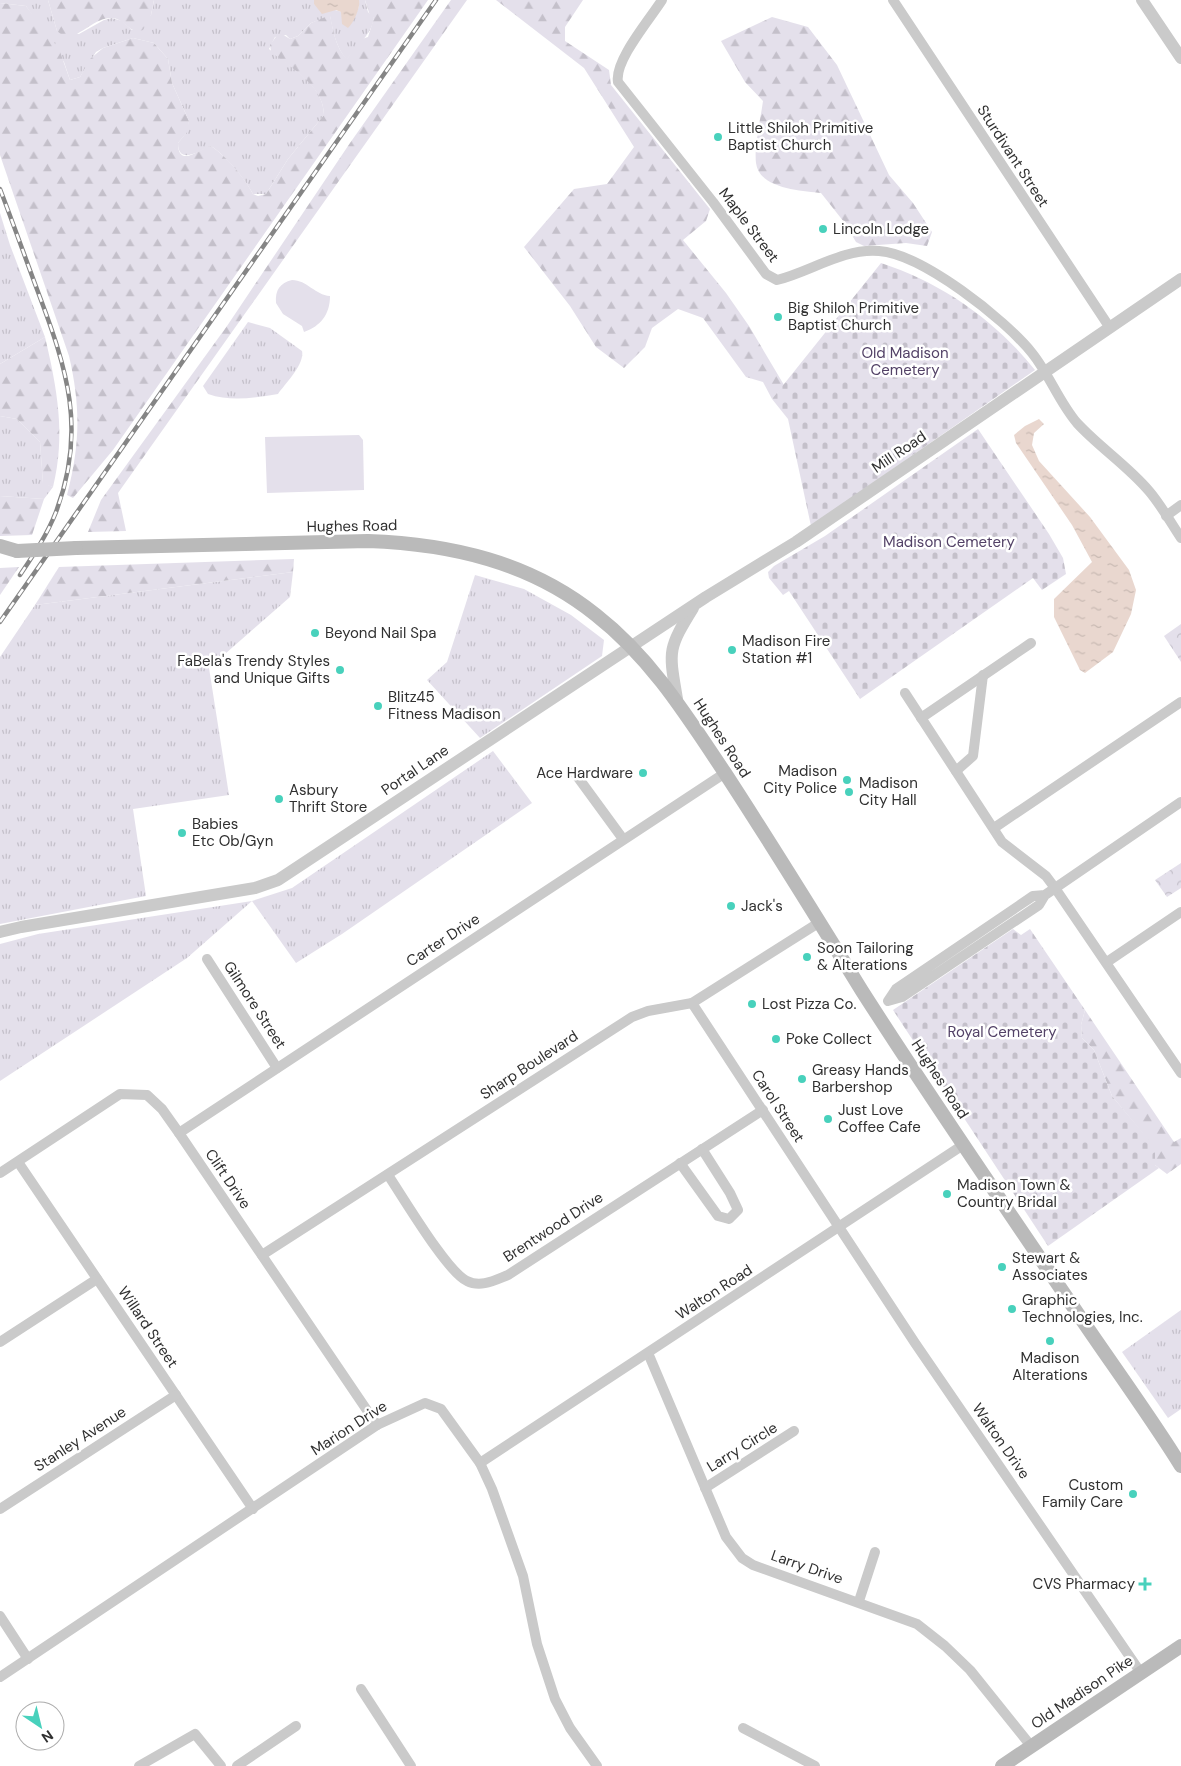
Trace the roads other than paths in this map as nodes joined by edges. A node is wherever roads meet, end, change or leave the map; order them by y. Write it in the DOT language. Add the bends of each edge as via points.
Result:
graph roads {
  1 [pos="662,0"];
  2 [pos="893,0"];
  3 [pos="1142,0"];
  4 [pos="1181,58"];
  5 [pos="1181,279"];
  6 [pos="1110,328"];
  7 [pos="1046,372"];
  8 [pos="1181,505"];
  9 [pos="1166,516"];
  10 [pos="1181,538"];
  11 [pos="0,546"];
  12 [pos="17,551"];
  13 [pos="0,555"];
  14 [pos="696,603"];
  15 [pos="1031,643"];
  16 [pos="631,646"];
  17 [pos="984,675"];
  18 [pos="904,693"];
  19 [pos="677,699"];
  20 [pos="1181,702"];
  21 [pos="921,718"];
  22 [pos="956,771"];
  23 [pos="574,772"];
  24 [pos="725,773"];
  25 [pos="1181,802"];
  26 [pos="994,828"];
  27 [pos="623,840"];
  28 [pos="1055,888"];
  29 [pos="1181,912"];
  30 [pos="820,922"];
  31 [pos="0,932"];
  32 [pos="207,960"];
  33 [pos="1107,962"];
  34 [pos="692,1003"];
  35 [pos="875,1010"];
  36 [pos="278,1068"];
  37 [pos="1181,1073"];
  38 [pos="763,1110"];
  39 [pos="179,1133"];
  40 [pos="963,1144"];
  41 [pos="702,1149"];
  42 [pos="18,1162"];
  43 [pos="680,1163"];
  44 [pos="0,1173"];
  45 [pos="388,1175"];
  46 [pos="840,1225"];
  47 [pos="262,1255"];
  48 [pos="97,1279"];
  49 [pos="0,1342"];
  50 [pos="648,1353"];
  51 [pos="176,1395"];
  52 [pos="377,1425"];
  53 [pos="794,1431"];
  54 [pos="480,1462"];
  55 [pos="1181,1466"];
  56 [pos="705,1488"];
  57 [pos="0,1509"];
  58 [pos="253,1510"];
  59 [pos="875,1552"];
  60 [pos="859,1602"];
  61 [pos="0,1616"];
  62 [pos="1181,1646"];
  63 [pos="28,1659"];
  64 [pos="1140,1673"];
  65 [pos="0,1678"];
  66 [pos="361,1689"];
  67 [pos="296,1726"];
  68 [pos="743,1728"];
  69 [pos="1031,1746"];
  70 [pos="139,1766"];
  71 [pos="221,1766"];
  72 [pos="237,1766"];
  73 [pos="411,1766"];
  74 [pos="597,1766"];
  75 [pos="815,1766"];
  76 [pos="1002,1766"];
  1 -- 7 [label="street, Maple Street" via="624,58 617,75 618,82 714,202 766,274 777,280 862,252 879,251 902,257 920,265 985,308 1031,352"];
  2 -- 6 [label="street, Sturdivant Street"];
  3 -- 4 [label="street"];
  5 -- 6 [label="street, Mill Road"];
  6 -- 7 [label="street, Mill Road"];
  7 -- 9 [label="street" via="1077,422 1149,491"];
  7 -- 14 [label="street, Mill Road" via="796,542"];
  8 -- 9 [label="street"];
  9 -- 10 [label="street"];
  11 -- 12 [label="main road, Hughes Road"];
  12 -- 13 [label="main road, Hughes Road"];
  12 -- 16 [label="main road, Hughes Road, bridge" via="368,540 407,542 486,557 548,584 596,614"];
  14 -- 16 [label="street, Mill Road"];
  14 -- 19 [label="street" via="674,639 671,652"];
  15 -- 17 [label="street"];
  16 -- 19 [label="main road, Hughes Road"];
  16 -- 31 [label="street, Portal Lane" via="278,880 255,888"];
  17 -- 21 [label="street"];
  17 -- 22 [label="street" via="973,756"];
  18 -- 21 [label="street"];
  19 -- 24 [label="main road, Hughes Road"];
  20 -- 26 [label="street"];
  21 -- 22 [label="street"];
  22 -- 26 [label="street"];
  23 -- 27 [label="street"];
  24 -- 27 [label="street, Carter Drive"];
  24 -- 30 [label="main road, Hughes Road"];
  25 -- 28 [label="street"];
  26 -- 28 [label="street" via="1002,842 1046,876"];
  27 -- 36 [label="street, Carter Drive"];
  28 -- 33 [label="street"];
  28 -- 35 [label="street" via="1044,895 1034,896 984,936 896,989 888,1001"];
  29 -- 33 [label="street"];
  30 -- 34 [label="street, Sharp Boulevard"];
  30 -- 35 [label="main road, Hughes Road"];
  32 -- 36 [label="street, Gilmore Street"];
  33 -- 37 [label="street"];
  34 -- 38 [label="street, Carol Street"];
  34 -- 45 [label="street, Sharp Boulevard" via="632,1017"];
  35 -- 40 [label="main road, Hughes Road"];
  36 -- 39 [label="street, Carter Drive"];
  38 -- 41 [label="street, Brentwood Drive"];
  38 -- 46 [label="street, Carol Street"];
  39 -- 42 [label="street, Clift Drive" via="162,1109 146,1095 120,1094"];
  39 -- 47 [label="street, Clift Drive"];
  40 -- 46 [label="street, Walton Road"];
  40 -- 55 [label="main road, Hughes Road"];
  41 -- 43 [label="street, Brentwood Drive"];
  41 -- 43 [label="street" via="738,1210 729,1219 718,1216"];
  42 -- 44 [label="street, Clift Drive"];
  42 -- 48 [label="street, Willard Street"];
  43 -- 45 [label="street, Brentwood Drive" via="508,1275 485,1284 467,1281 451,1268"];
  45 -- 47 [label="street, Sharp Boulevard"];
  46 -- 50 [label="street, Walton Road"];
  46 -- 64 [label="street, Walton Drive" via="915,1343"];
  47 -- 52 [label="street, Clift Drive"];
  48 -- 49 [label="street"];
  48 -- 51 [label="street, Willard Street"];
  50 -- 54 [label="street, Walton Road"];
  50 -- 56 [label="street, Larry Drive"];
  51 -- 57 [label="street, Stanley Avenue"];
  51 -- 58 [label="street, Willard Street"];
  52 -- 54 [label="street, Marion Drive" via="425,1403 441,1409"];
  52 -- 58 [label="street, Marion Drive"];
  53 -- 56 [label="street, Larry Circle"];
  54 -- 74 [label="street, Marion Drive" via="523,1576 537,1644 554,1699"];
  56 -- 60 [label="street, Larry Drive" via="726,1537 742,1558 753,1565"];
  58 -- 63 [label="street, Marion Drive"];
  59 -- 60 [label="street"];
  60 -- 69 [label="street, Larry Drive" via="917,1624 945,1646 970,1670"];
  61 -- 63 [label="street"];
  62 -- 64 [label="main road, Old Madison Pike"];
  63 -- 65 [label="street, Marion Drive"];
  64 -- 69 [label="main road, Old Madison Pike"];
  66 -- 73 [label="street"];
  67 -- 72 [label="street"];
  68 -- 75 [label="street"];
  69 -- 76 [label="main road, Old Madison Pike"];
  70 -- 71 [label="street" via="195,1734"];
}
